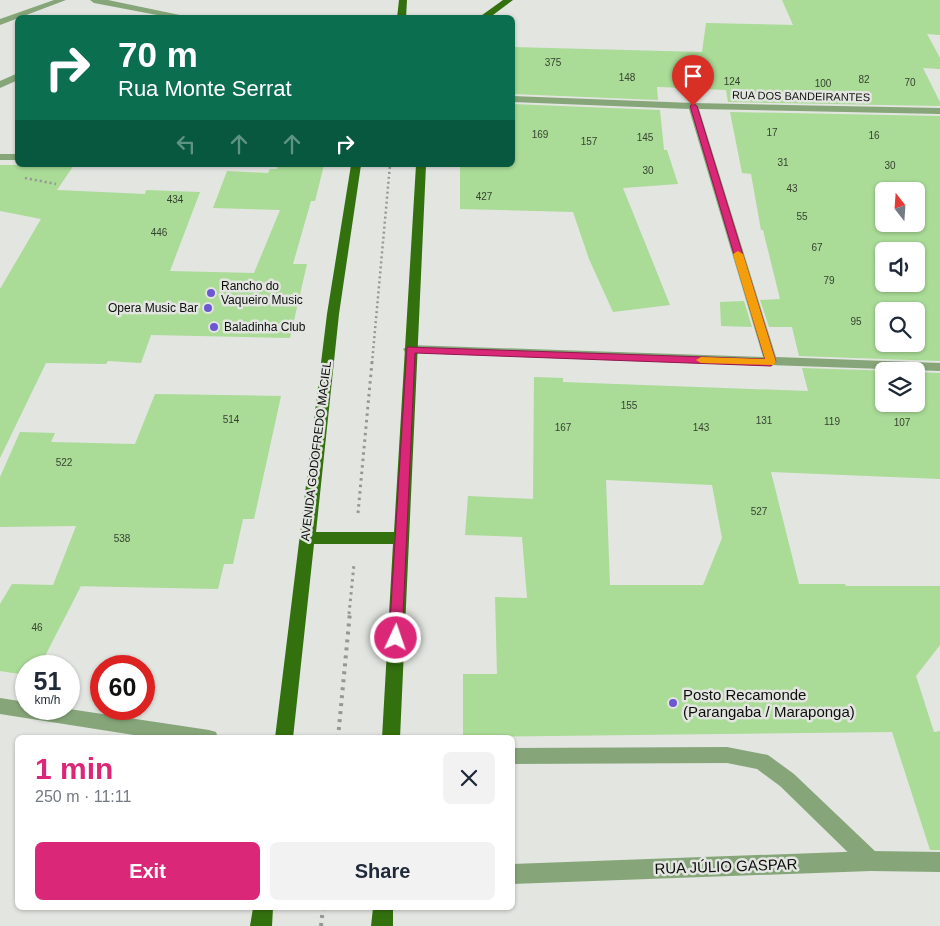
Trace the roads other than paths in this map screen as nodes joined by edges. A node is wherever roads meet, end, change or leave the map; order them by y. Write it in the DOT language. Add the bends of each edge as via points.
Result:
graph roads {
  1 [pos="62,0"];
  2 [pos="94,0"];
  3 [pos="403,0"];
  4 [pos="509,0"];
  5 [pos="26,15"];
  6 [pos="174,15"];
  7 [pos="401,15"];
  8 [pos="486,15"];
  9 [pos="14,20"];
  10 [pos="0,22"];
  11 [pos="15,78"];
  12 [pos="0,85"];
  13 [pos="515,99"];
  14 [pos="693,106"];
  15 [pos="936,111"];
  16 [pos="940,124"];
  17 [pos="0,157"];
  18 [pos="15,157"];
  19 [pos="356,167"];
  20 [pos="420,167"];
  21 [pos="410,350"];
  22 [pos="771,362"];
  23 [pos="940,367"];
  24 [pos="306,538"];
  25 [pos="400,538"];
  26 [pos="0,706"];
  27 [pos="189,735"];
  28 [pos="284,735"];
  29 [pos="391,735"];
  30 [pos="515,756"];
  31 [pos="871,861"];
  32 [pos="940,862"];
  33 [pos="515,874"];
  34 [pos="263,910"];
  35 [pos="383,910"];
  36 [pos="261,926"];
  37 [pos="382,926"];
  1 -- 5 [label="street"];
  2 -- 6 [label="street"];
  3 -- 7 [label="main road"];
  4 -- 8 [label="main road"];
  9 -- 10 [label="street"];
  11 -- 12 [label="street"];
  13 -- 14 [label="street, RUA DOS BANDEIRANTES"];
  14 -- 15 [label="street, RUA DOS BANDEIRANTES"];
  14 -- 22 [label="street"];
  15 -- 16 [label="street"];
  17 -- 18 [label="street"];
  19 -- 24 [label="main road, AVENIDA GODOFREDO MACIEL" via="333,314"];
  20 -- 21 [label="main road"];
  21 -- 22 [label="street"];
  21 -- 25 [label="main road"];
  22 -- 23 [label="street"];
  24 -- 25 [label="main road"];
  24 -- 28 [label="main road, AVENIDA GODOFREDO MACIEL"];
  25 -- 29 [label="main road"];
  26 -- 27 [label="street"];
  30 -- 31 [label="street" via="727,754 761,761 787,780"];
  31 -- 32 [label="street, RUA JÚLIO GASPAR"];
  31 -- 33 [label="street, RUA JÚLIO GASPAR"];
  34 -- 36 [label="main road"];
  35 -- 37 [label="main road"];
}
